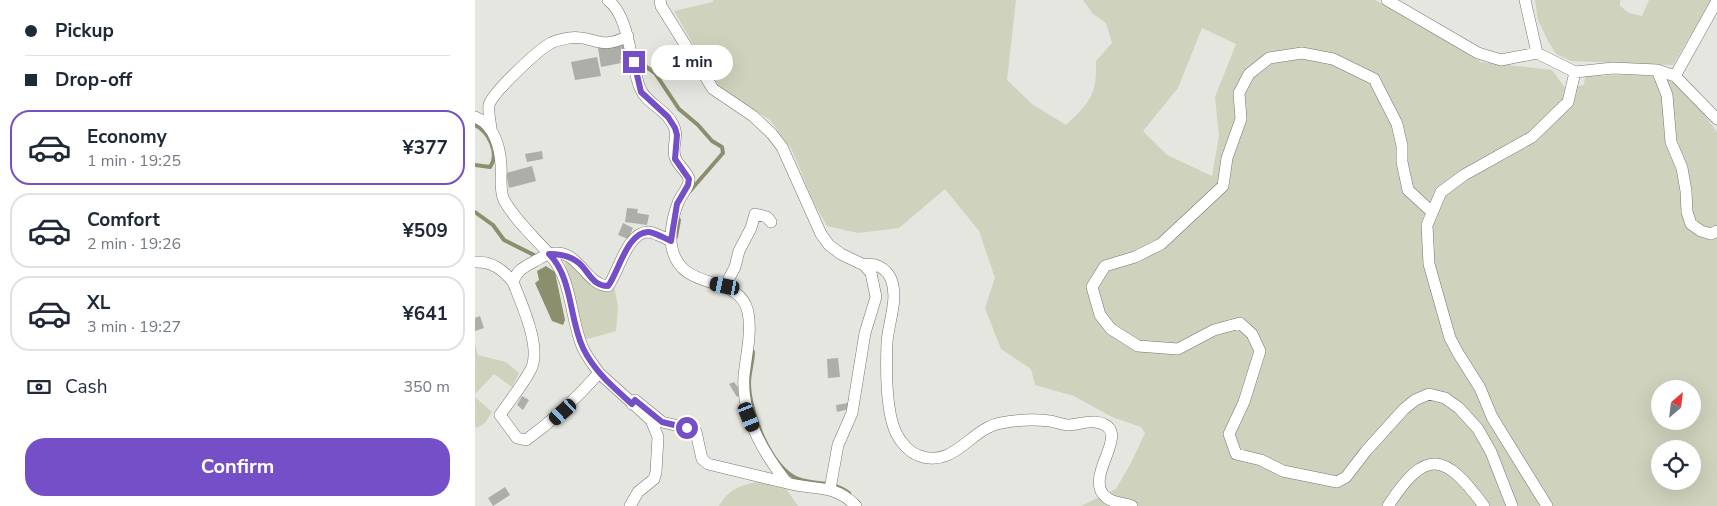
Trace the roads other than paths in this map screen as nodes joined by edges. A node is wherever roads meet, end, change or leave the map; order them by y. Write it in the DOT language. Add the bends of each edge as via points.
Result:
graph roads {
  1 [pos="608,0"];
  2 [pos="660,0"];
  3 [pos="1387,0"];
  4 [pos="1525,0"];
  5 [pos="1717,2"];
  6 [pos="628,36"];
  7 [pos="1537,53"];
  8 [pos="1657,70"];
  9 [pos="1575,72"];
  10 [pos="1675,76"];
  11 [pos="475,117"];
  12 [pos="1717,119"];
  13 [pos="491,128"];
  14 [pos="1432,212"];
  15 [pos="771,222"];
  16 [pos="1717,231"];
  17 [pos="671,241"];
  18 [pos="549,254"];
  19 [pos="475,262"];
  20 [pos="863,265"];
  21 [pos="513,282"];
  22 [pos="725,284"];
  23 [pos="599,373"];
  24 [pos="632,404"];
  25 [pos="787,483"];
  26 [pos="831,485"];
  27 [pos="630,506"];
  28 [pos="856,506"];
  29 [pos="1133,506"];
  30 [pos="1388,506"];
  31 [pos="1484,506"];
  32 [pos="1511,506"];
  33 [pos="1547,506"];
  1 -- 6 [label="street" via="615,7"];
  2 -- 20 [label="street" via="713,90 753,116 782,147 829,245"];
  3 -- 7 [label="street" via="1478,53 1501,60"];
  4 -- 7 [label="street"];
  5 -- 10 [label="street"];
  6 -- 13 [label="street" via="606,44 573,37 547,45 496,93 489,105"];
  6 -- 17 [label="street" via="641,92 672,121 677,135 675,159 689,179 677,204"];
  7 -- 9 [label="street"];
  8 -- 9 [label="street" via="1613,68"];
  8 -- 10 [label="street"];
  8 -- 16 [label="street" via="1667,95 1671,142 1682,168 1691,224 1711,234"];
  9 -- 14 [label="street" via="1568,102 1532,137 1464,175 1441,192"];
  10 -- 12 [label="street"];
  11 -- 13 [label="street"];
  13 -- 18 [label="street" via="500,155 503,198 512,213"];
  14 -- 32 [label="street" via="1408,190 1397,124 1374,79 1333,59 1302,53 1269,58 1249,74 1239,93 1241,119 1227,158 1223,186 1161,244 1135,257 1105,266 1092,287 1099,315 1111,329 1138,346 1178,348 1214,330 1240,323 1252,334 1260,351 1244,402 1229,434 1236,454 1261,460 1283,472 1337,482 1351,472 1366,451 1415,400 1429,394 1445,398 1478,429 1491,452"];
  14 -- 33 [label="street" via="1427,225 1429,264 1450,338 1480,388 1492,417"];
  15 -- 22 [label="street" via="767,217 755,214"];
  17 -- 18 [label="street" via="651,232 638,236 627,249 608,286 595,282 571,258 563,254"];
  17 -- 22 [label="street" via="675,256 689,273 699,280"];
  18 -- 21 [label="street" via="517,271"];
  18 -- 23 [label="street" via="561,271 582,347"];
  19 -- 21 [label="street" via="492,264"];
  20 -- 26 [label="street" via="871,273 877,297 865,332 852,413 838,445"];
  20 -- 29 [label="street" via="879,266 891,280 892,314 887,342 890,413 897,435 911,452 928,458 943,458 956,452 983,430 999,423 1035,420 1068,425 1099,423 1110,430 1113,441 1099,479 1102,492 1111,500"];
  21 -- 23 [label="street" via="531,330 533,347 532,367 500,415 517,438 526,440 551,422"];
  22 -- 25 [label="street" via="738,294 748,313 750,326 744,390 749,417 760,443"];
  23 -- 24 [label="street"];
  24 -- 25 [label="street" via="635,400 662,422 695,432 702,459 708,464"];
  24 -- 27 [label="street" via="651,420 657,437 654,479 638,492"];
  25 -- 26 [label="street" via="802,488"];
  26 -- 28 [label="street"];
  30 -- 31 [label="street" via="1407,479 1423,466 1439,463 1457,474"];
}
